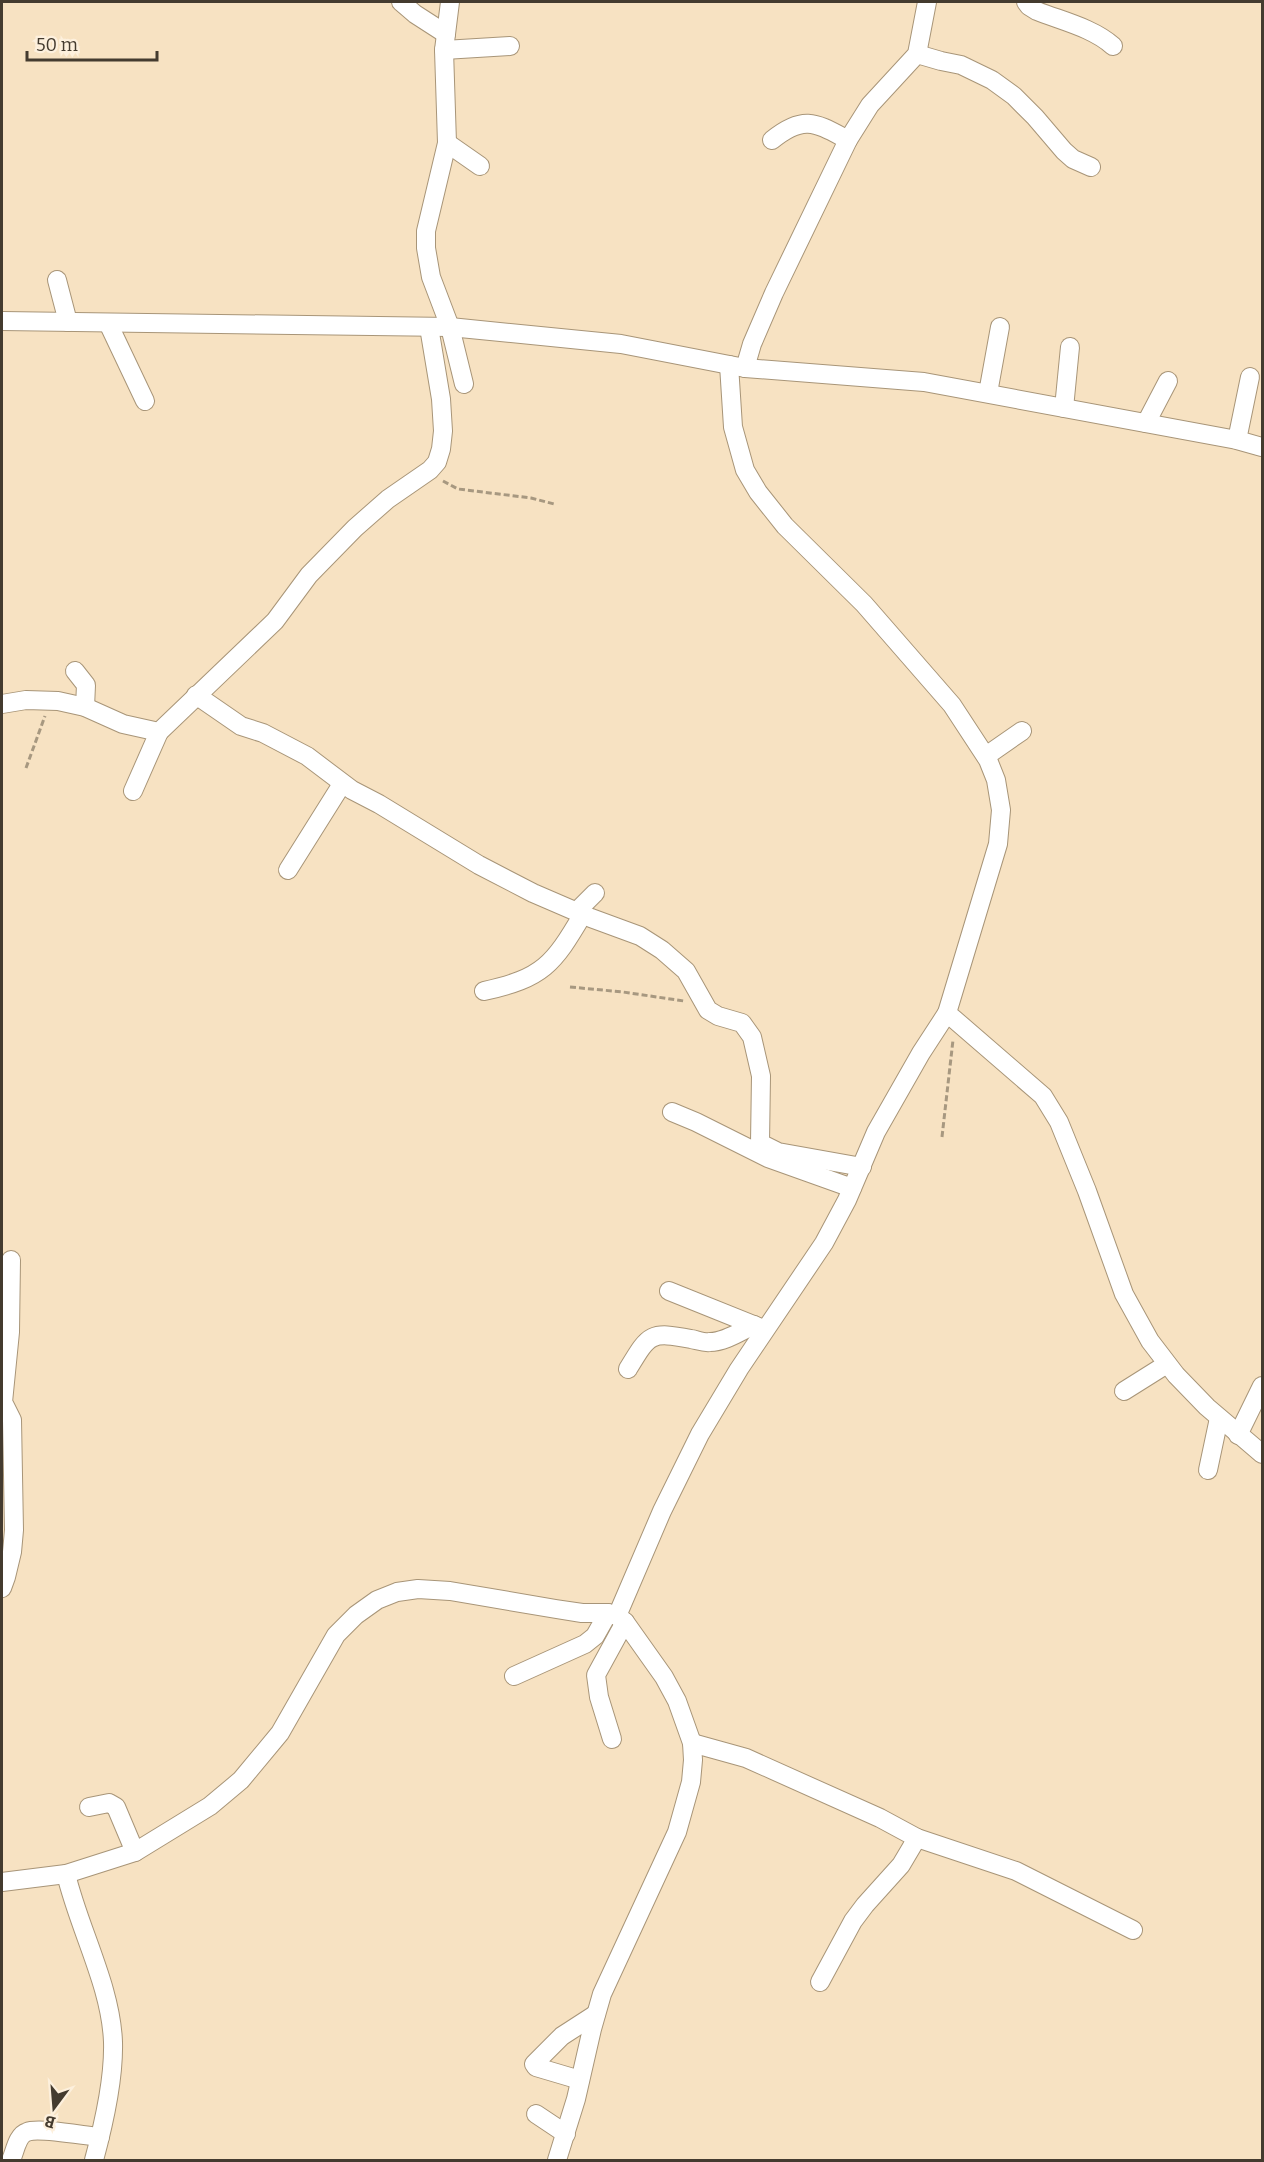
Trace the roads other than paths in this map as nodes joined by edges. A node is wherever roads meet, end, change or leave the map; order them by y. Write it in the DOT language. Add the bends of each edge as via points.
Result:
graph roads {
  1 [pos="401,2"];
  2 [pos="450,2"];
  3 [pos="927,2"];
  4 [pos="1026,2"];
  5 [pos="445,42"];
  6 [pos="510,46"];
  7 [pos="1113,46"];
  8 [pos="917,54"];
  9 [pos="772,140"];
  10 [pos="848,140"];
  11 [pos="447,143"];
  12 [pos="480,166"];
  13 [pos="1091,167"];
  14 [pos="57,280"];
  15 [pos="2,321"];
  16 [pos="68,322"];
  17 [pos="108,323"];
  18 [pos="429,327"];
  19 [pos="450,327"];
  20 [pos="1000,327"];
  21 [pos="1070,347"];
  22 [pos="737,367"];
  23 [pos="1250,377"];
  24 [pos="1168,381"];
  25 [pos="464,384"];
  26 [pos="988,393"];
  27 [pos="145,400"];
  28 [pos="1064,408"];
  29 [pos="1146,423"];
  30 [pos="1237,440"];
  31 [pos="1263,447"];
  32 [pos="75,671"];
  33 [pos="196,695"];
  34 [pos="2,704"];
  35 [pos="85,707"];
  36 [pos="1022,731"];
  37 [pos="159,732"];
  38 [pos="986,756"];
  39 [pos="342,784"];
  40 [pos="133,791"];
  41 [pos="288,870"];
  42 [pos="595,894"];
  43 [pos="580,913"];
  44 [pos="483,991"];
  45 [pos="951,1017"];
  46 [pos="672,1112"];
  47 [pos="862,1167"];
  48 [pos="852,1188"];
  49 [pos="11,1260"];
  50 [pos="669,1291"];
  51 [pos="760,1328"];
  52 [pos="1167,1364"];
  53 [pos="628,1369"];
  54 [pos="1263,1386"];
  55 [pos="1124,1391"];
  56 [pos="1219,1418"];
  57 [pos="1239,1435"];
  58 [pos="1261,1450"];
  59 [pos="1208,1470"];
  60 [pos="8,1513"];
  61 [pos="2,1588"];
  62 [pos="617,1617"];
  63 [pos="514,1676"];
  64 [pos="612,1738"];
  65 [pos="692,1743"];
  66 [pos="88,1807"];
  67 [pos="917,1838"];
  68 [pos="135,1852"];
  69 [pos="66,1874"];
  70 [pos="2,1882"];
  71 [pos="1133,1930"];
  72 [pos="820,1982"];
  73 [pos="596,2014"];
  74 [pos="580,2080"];
  75 [pos="536,2114"];
  76 [pos="566,2134"];
  77 [pos="100,2137"];
  78 [pos="11,2160"];
  79 [pos="94,2160"];
  80 [pos="557,2160"];
  1 -- 5 [label="street"];
  2 -- 5 [label="street"];
  3 -- 8 [label="street"];
  4 -- 7 [label="street" via="1037,11 1092,33"];
  5 -- 6 [label="street"];
  5 -- 11 [label="street"];
  8 -- 10 [label="street" via="870,105"];
  8 -- 13 [label="street" via="961,64 992,80 1014,96 1073,159"];
  9 -- 10 [label="street" via="784,130 810,123"];
  10 -- 22 [label="street" via="752,344"];
  11 -- 12 [label="street"];
  11 -- 19 [label="street" via="426,231 426,248 431,277"];
  14 -- 16 [label="street"];
  15 -- 16 [label="street"];
  16 -- 17 [label="street"];
  17 -- 18 [label="street"];
  17 -- 27 [label="street"];
  18 -- 19 [label="street"];
  18 -- 33 [label="street" via="443,431 437,462 355,528 309,575 275,621"];
  19 -- 22 [label="street" via="621,344"];
  19 -- 25 [label="street"];
  20 -- 26 [label="street"];
  21 -- 28 [label="street"];
  22 -- 26 [label="street" via="924,382"];
  22 -- 38 [label="street" via="733,427 745,470 758,492 952,705"];
  23 -- 30 [label="street"];
  24 -- 29 [label="street"];
  26 -- 28 [label="street"];
  28 -- 29 [label="street"];
  29 -- 30 [label="street"];
  30 -- 31 [label="street"];
  32 -- 35 [label="street" via="86,685"];
  33 -- 37 [label="street"];
  33 -- 39 [label="street" via="241,726 307,756"];
  34 -- 35 [label="street" via="26,700"];
  35 -- 37 [label="street" via="123,724"];
  36 -- 38 [label="street"];
  37 -- 40 [label="street"];
  38 -- 45 [label="street" via="996,780 1001,810 998,844"];
  39 -- 41 [label="street"];
  39 -- 43 [label="street" via="479,865"];
  42 -- 43 [label="street"];
  43 -- 44 [label="street" via="563,948 537,973 512,985"];
  43 -- 47 [label="street" via="640,936 662,950 686,972 708,1010 742,1023 752,1037 761,1076 760,1143 778,1152"];
  45 -- 47 [label="street" via="881,1123"];
  45 -- 52 [label="street" via="1043,1096 1063,1132 1124,1294"];
  46 -- 48 [label="street" via="768,1158"];
  47 -- 48 [label="street"];
  48 -- 51 [label="street" via="824,1243"];
  49 -- 60 [label="street" via="10,1332 3,1402 12,1420"];
  50 -- 51 [label="street"];
  51 -- 53 [label="street" via="710,1342 657,1335 642,1346"];
  51 -- 62 [label="street" via="662,1510"];
  52 -- 55 [label="street"];
  52 -- 56 [label="street"];
  54 -- 57 [label="street"];
  56 -- 57 [label="street"];
  56 -- 59 [label="street"];
  57 -- 58 [label="street"];
  60 -- 61 [label="street" via="12,1552"];
  62 -- 63 [label="street" via="585,1644"];
  62 -- 64 [label="street" via="596,1675"];
  62 -- 65 [label="street" via="664,1677"];
  62 -- 68 [label="street" via="450,1591 418,1589 377,1600 336,1635 280,1733 241,1780 210,1806"];
  65 -- 67 [label="street" via="746,1758"];
  65 -- 73 [label="street" via="691,1782 677,1832"];
  66 -- 68 [label="street" via="109,1803 116,1806"];
  67 -- 71 [label="street" via="1016,1870"];
  67 -- 72 [label="street" via="901,1865 853,1922"];
  68 -- 69 [label="street"];
  69 -- 70 [label="street"];
  69 -- 77 [label="street" via="103,1987 113,2042"];
  73 -- 74 [label="street"];
  73 -- 74 [label="street" via="562,2036 534,2064"];
  74 -- 76 [label="street"];
  75 -- 76 [label="street"];
  76 -- 80 [label="street"];
  77 -- 78 [label="street" via="27,2132"];
  77 -- 79 [label="street"];
}
